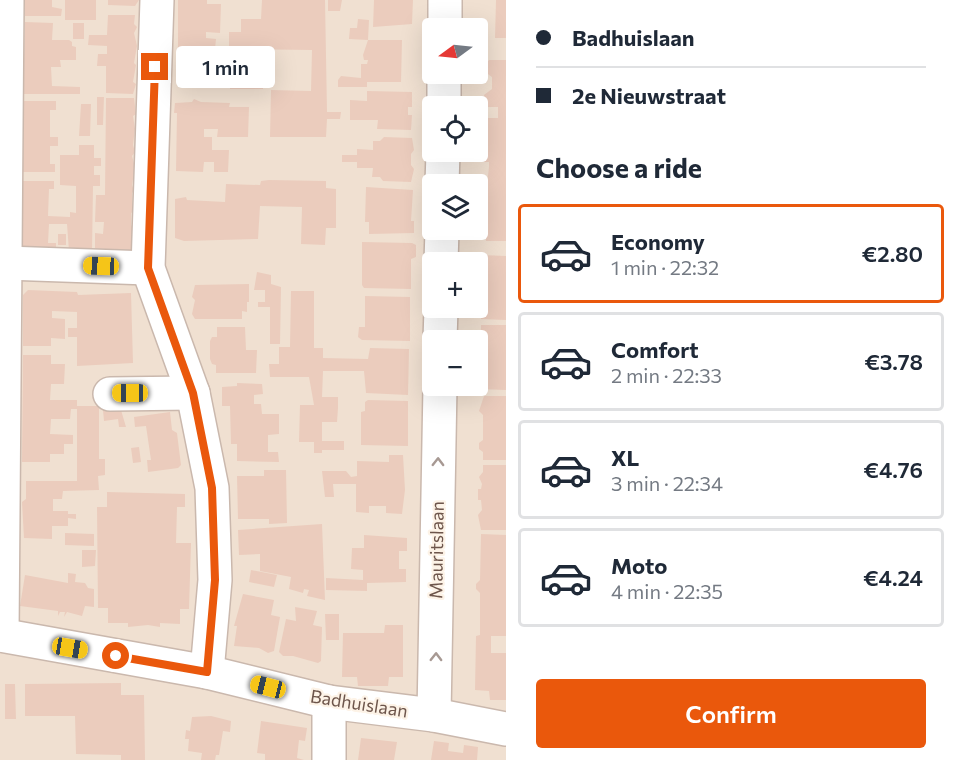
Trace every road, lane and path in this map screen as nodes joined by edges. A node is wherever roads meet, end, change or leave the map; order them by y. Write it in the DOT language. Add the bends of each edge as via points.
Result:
graph roads {
  1 [pos="7,0"];
  2 [pos="157,0"];
  3 [pos="445,0"];
  4 [pos="445,18"];
  5 [pos="3,89"];
  6 [pos="6,264"];
  7 [pos="148,268"];
  8 [pos="3,306"];
  9 [pos="193,393"];
  10 [pos="110,394"];
  11 [pos="440,396"];
  12 [pos="1,635"];
  13 [pos="207,672"];
  14 [pos="329,702"];
  15 [pos="434,716"];
  16 [pos="506,729"];
  17 [pos="329,760"];
  1 -- 5 [label="street"];
  2 -- 7 [label="street"];
  3 -- 4 [label="street"];
  5 -- 6 [label="street"];
  6 -- 7 [label="street"];
  6 -- 8 [label="street"];
  7 -- 9 [label="street"];
  8 -- 12 [label="street"];
  9 -- 10 [label="street"];
  9 -- 13 [label="street" via="212,488 215,580"];
  15 -- 11 [label="street, Mauritslaan, one-way"];
  12 -- 13 [label="street, Badhuislaan"];
  13 -- 14 [label="street, Badhuislaan"];
  14 -- 15 [label="street, Badhuislaan"];
  14 -- 17 [label="street"];
  15 -- 16 [label="street, Badhuislaan"];
}
